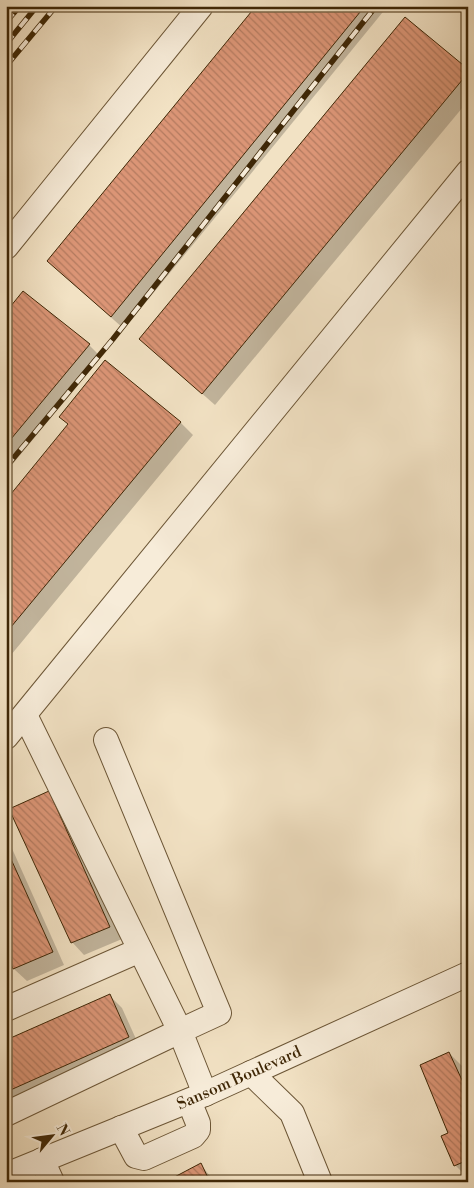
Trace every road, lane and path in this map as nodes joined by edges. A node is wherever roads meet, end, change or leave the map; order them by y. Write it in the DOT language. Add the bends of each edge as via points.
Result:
graph roads {
  1 [pos="202,6"];
  2 [pos="468,172"];
  3 [pos="6,247"];
  4 [pos="25,714"];
  5 [pos="6,737"];
  6 [pos="106,740"];
  7 [pos="140,950"];
  8 [pos="468,974"];
  9 [pos="6,1009"];
  10 [pos="180,1031"];
  11 [pos="251,1073"];
  12 [pos="197,1097"];
  13 [pos="6,1114"];
  14 [pos="121,1128"];
  15 [pos="42,1160"];
  16 [pos="6,1175"];
  17 [pos="52,1182"];
  18 [pos="320,1182"];
  1 -- 3 [label="street"];
  2 -- 4 [label="street"];
  4 -- 5 [label="street"];
  4 -- 7 [label="street"];
  6 -- 10 [label="street" via="219,1013"];
  7 -- 9 [label="street"];
  7 -- 10 [label="street"];
  8 -- 11 [label="street, Sansom Boulevard"];
  10 -- 12 [label="street"];
  10 -- 13 [label="street"];
  11 -- 12 [label="street, Sansom Boulevard"];
  11 -- 18 [label="street" via="292,1113"];
  12 -- 14 [label="street, Sansom Boulevard"];
  12 -- 14 [label="street" via="198,1130 193,1136 144,1158 136,1156"];
  14 -- 15 [label="street, Sansom Boulevard"];
  15 -- 16 [label="street, Sansom Boulevard"];
  15 -- 17 [label="street"];
}
